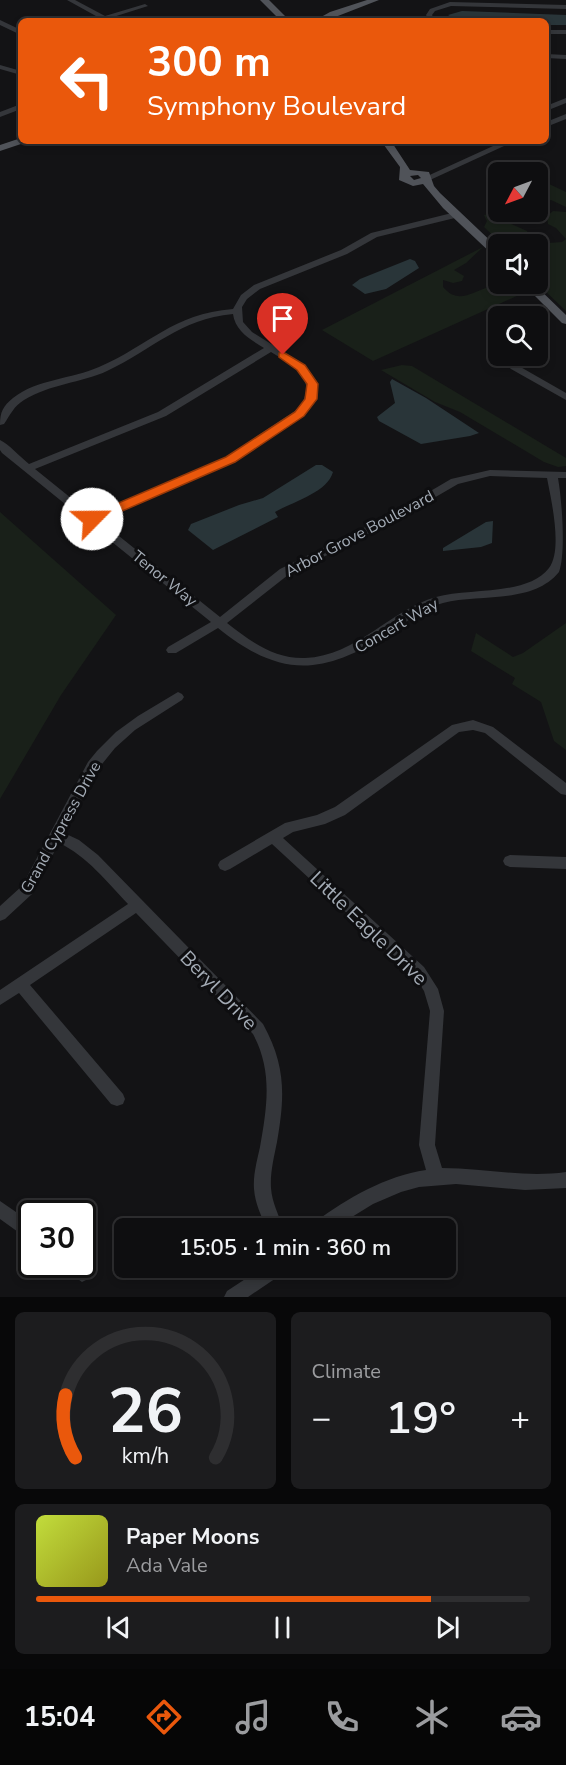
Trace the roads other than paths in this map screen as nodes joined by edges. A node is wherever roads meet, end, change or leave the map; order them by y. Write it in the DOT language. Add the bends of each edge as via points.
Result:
graph roads {
  1 [pos="70,0"];
  2 [pos="264,0"];
  3 [pos="375,0"];
  4 [pos="464,2"];
  5 [pos="145,6"];
  6 [pos="566,8"];
  7 [pos="341,12"];
  8 [pos="103,18"];
  9 [pos="112,18"];
  10 [pos="283,18"];
  11 [pos="326,18"];
  12 [pos="330,18"];
  13 [pos="432,18"];
  14 [pos="0,22"];
  15 [pos="18,31"];
  16 [pos="549,32"];
  17 [pos="566,32"];
  18 [pos="549,56"];
  19 [pos="566,57"];
  20 [pos="0,67"];
  21 [pos="18,72"];
  22 [pos="566,99"];
  23 [pos="18,107"];
  24 [pos="549,108"];
  25 [pos="2,111"];
  26 [pos="566,116"];
  27 [pos="549,124"];
  28 [pos="18,142"];
  29 [pos="388,144"];
  30 [pos="504,144"];
  31 [pos="0,148"];
  32 [pos="394,152"];
  33 [pos="404,174"];
  34 [pos="422,175"];
  35 [pos="413,183"];
  36 [pos="438,198"];
  37 [pos="456,215"];
  38 [pos="488,245"];
  39 [pos="538,294"];
  40 [pos="236,311"];
  41 [pos="566,321"];
  42 [pos="272,348"];
  43 [pos="513,366"];
  44 [pos="566,397"];
  45 [pos="0,422"];
  46 [pos="0,443"];
  47 [pos="28,468"];
  48 [pos="566,475"];
  49 [pos="552,476"];
  50 [pos="92,519"];
  51 [pos="219,622"];
  52 [pos="172,650"];
  53 [pos="178,697"];
  54 [pos="566,790"];
  55 [pos="57,836"];
  56 [pos="273,837"];
  57 [pos="510,861"];
  58 [pos="566,863"];
  59 [pos="225,865"];
  60 [pos="137,905"];
  61 [pos="0,915"];
  62 [pos="20,984"];
  63 [pos="0,998"];
  64 [pos="117,1099"];
  65 [pos="436,1176"];
  66 [pos="566,1180"];
  67 [pos="0,1209"];
  68 [pos="272,1218"];
  69 [pos="335,1218"];
  70 [pos="18,1223"];
  71 [pos="261,1278"];
  72 [pos="233,1297"];
  1 -- 8 [label="street"];
  2 -- 10 [label="main road"];
  3 -- 7 [label="main road"];
  4 -- 6 [label="street"];
  4 -- 13 [label="street" via="436,7 429,13"];
  5 -- 9 [label="street"];
  7 -- 11 [label="main road"];
  7 -- 12 [label="main road"];
  14 -- 15 [label="street"];
  16 -- 17 [label="street"];
  18 -- 19 [label="street"];
  20 -- 21 [label="street"];
  22 -- 24 [label="street"];
  23 -- 25 [label="street"];
  26 -- 27 [label="street"];
  28 -- 31 [label="main road"];
  29 -- 32 [label="main road"];
  30 -- 34 [label="street" via="444,170"];
  32 -- 33 [label="main road" via="405,166"];
  32 -- 34 [label="main road"];
  33 -- 34 [label="main road"];
  33 -- 35 [label="main road" via="404,179"];
  34 -- 35 [label="main road"];
  34 -- 36 [label="main road"];
  35 -- 36 [label="main road"];
  36 -- 37 [label="main road"];
  37 -- 38 [label="main road"];
  37 -- 40 [label="street" via="374,235 344,252 257,287 244,297"];
  39 -- 41 [label="main road"];
  40 -- 42 [label="street" via="244,329"];
  40 -- 45 [label="street" via="193,317 106,368 29,394 6,410"];
  42 -- 47 [label="street" via="162,414"];
  42 -- 50 [label="street" via="309,378 312,394 305,409 230,459"];
  43 -- 44 [label="street"];
  46 -- 47 [label="street, Tenor Way"];
  47 -- 50 [label="street, Tenor Way"];
  48 -- 49 [label="street, Arbor Grove Boulevard"];
  49 -- 51 [label="street, Arbor Grove Boulevard" via="490,473 455,481 392,518 284,572"];
  49 -- 51 [label="street, Concert Way" via="564,552 555,569 538,582 515,590 436,600 356,649 322,660 297,662 267,655"];
  50 -- 51 [label="street, Tenor Way"];
  51 -- 52 [label="street, Arbor Grove Boulevard"];
  53 -- 55 [label="street, Grand Cypress Drive" via="106,747"];
  54 -- 56 [label="street" via="489,730 465,725 340,811 290,827"];
  55 -- 60 [label="street, Beryl Drive" via="84,851"];
  55 -- 61 [label="street, Grand Cypress Drive" via="27,890"];
  56 -- 59 [label="street"];
  56 -- 65 [label="street, Little Eagle Drive" via="419,971 431,989 437,1011 427,1145"];
  57 -- 58 [label="street"];
  60 -- 62 [label="street"];
  60 -- 68 [label="street, Beryl Drive" via="258,1029 271,1053 276,1101 263,1193"];
  62 -- 63 [label="street"];
  62 -- 64 [label="street"];
  65 -- 66 [label="street" via="527,1184"];
  65 -- 69 [label="street" via="376,1192"];
  67 -- 70 [label="street"];
  71 -- 72 [label="street"];
}
